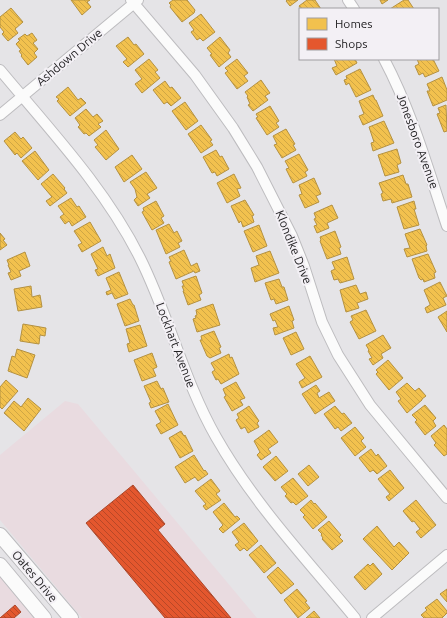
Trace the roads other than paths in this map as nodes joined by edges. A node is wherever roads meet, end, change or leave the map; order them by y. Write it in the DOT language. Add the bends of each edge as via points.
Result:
graph roads {
  1 [pos="135,1"];
  2 [pos="385,60"];
  3 [pos="0,70"];
  4 [pos="22,96"];
  5 [pos="0,115"];
  6 [pos="447,226"];
  7 [pos="447,498"];
  8 [pos="0,535"];
  9 [pos="447,555"];
  10 [pos="0,565"];
  11 [pos="27,566"];
  12 [pos="11,579"];
  13 [pos="44,618"];
  14 [pos="71,618"];
  15 [pos="355,618"];
  16 [pos="372,618"];
  1 -- 4 [label="street, Ashdown Drive"];
  1 -- 7 [label="street, Klondike Drive" via="195,75 257,167 292,236 322,322 354,382"];
  2 -- 6 [label="street, Jonesboro Avenue" via="413,121"];
  3 -- 4 [label="street, Lockhart Avenue"];
  4 -- 5 [label="street, Ashdown Drive"];
  4 -- 15 [label="street, Lockhart Avenue" via="89,178 140,258 198,400 216,437 239,474 259,503"];
  8 -- 11 [label="main road, Oates Drive"];
  9 -- 16 [label="street"];
  10 -- 12 [label="main road, Oates Drive"];
  11 -- 12 [label="main road"];
  11 -- 14 [label="main road, Oates Drive"];
  12 -- 13 [label="main road, Oates Drive"];
}
